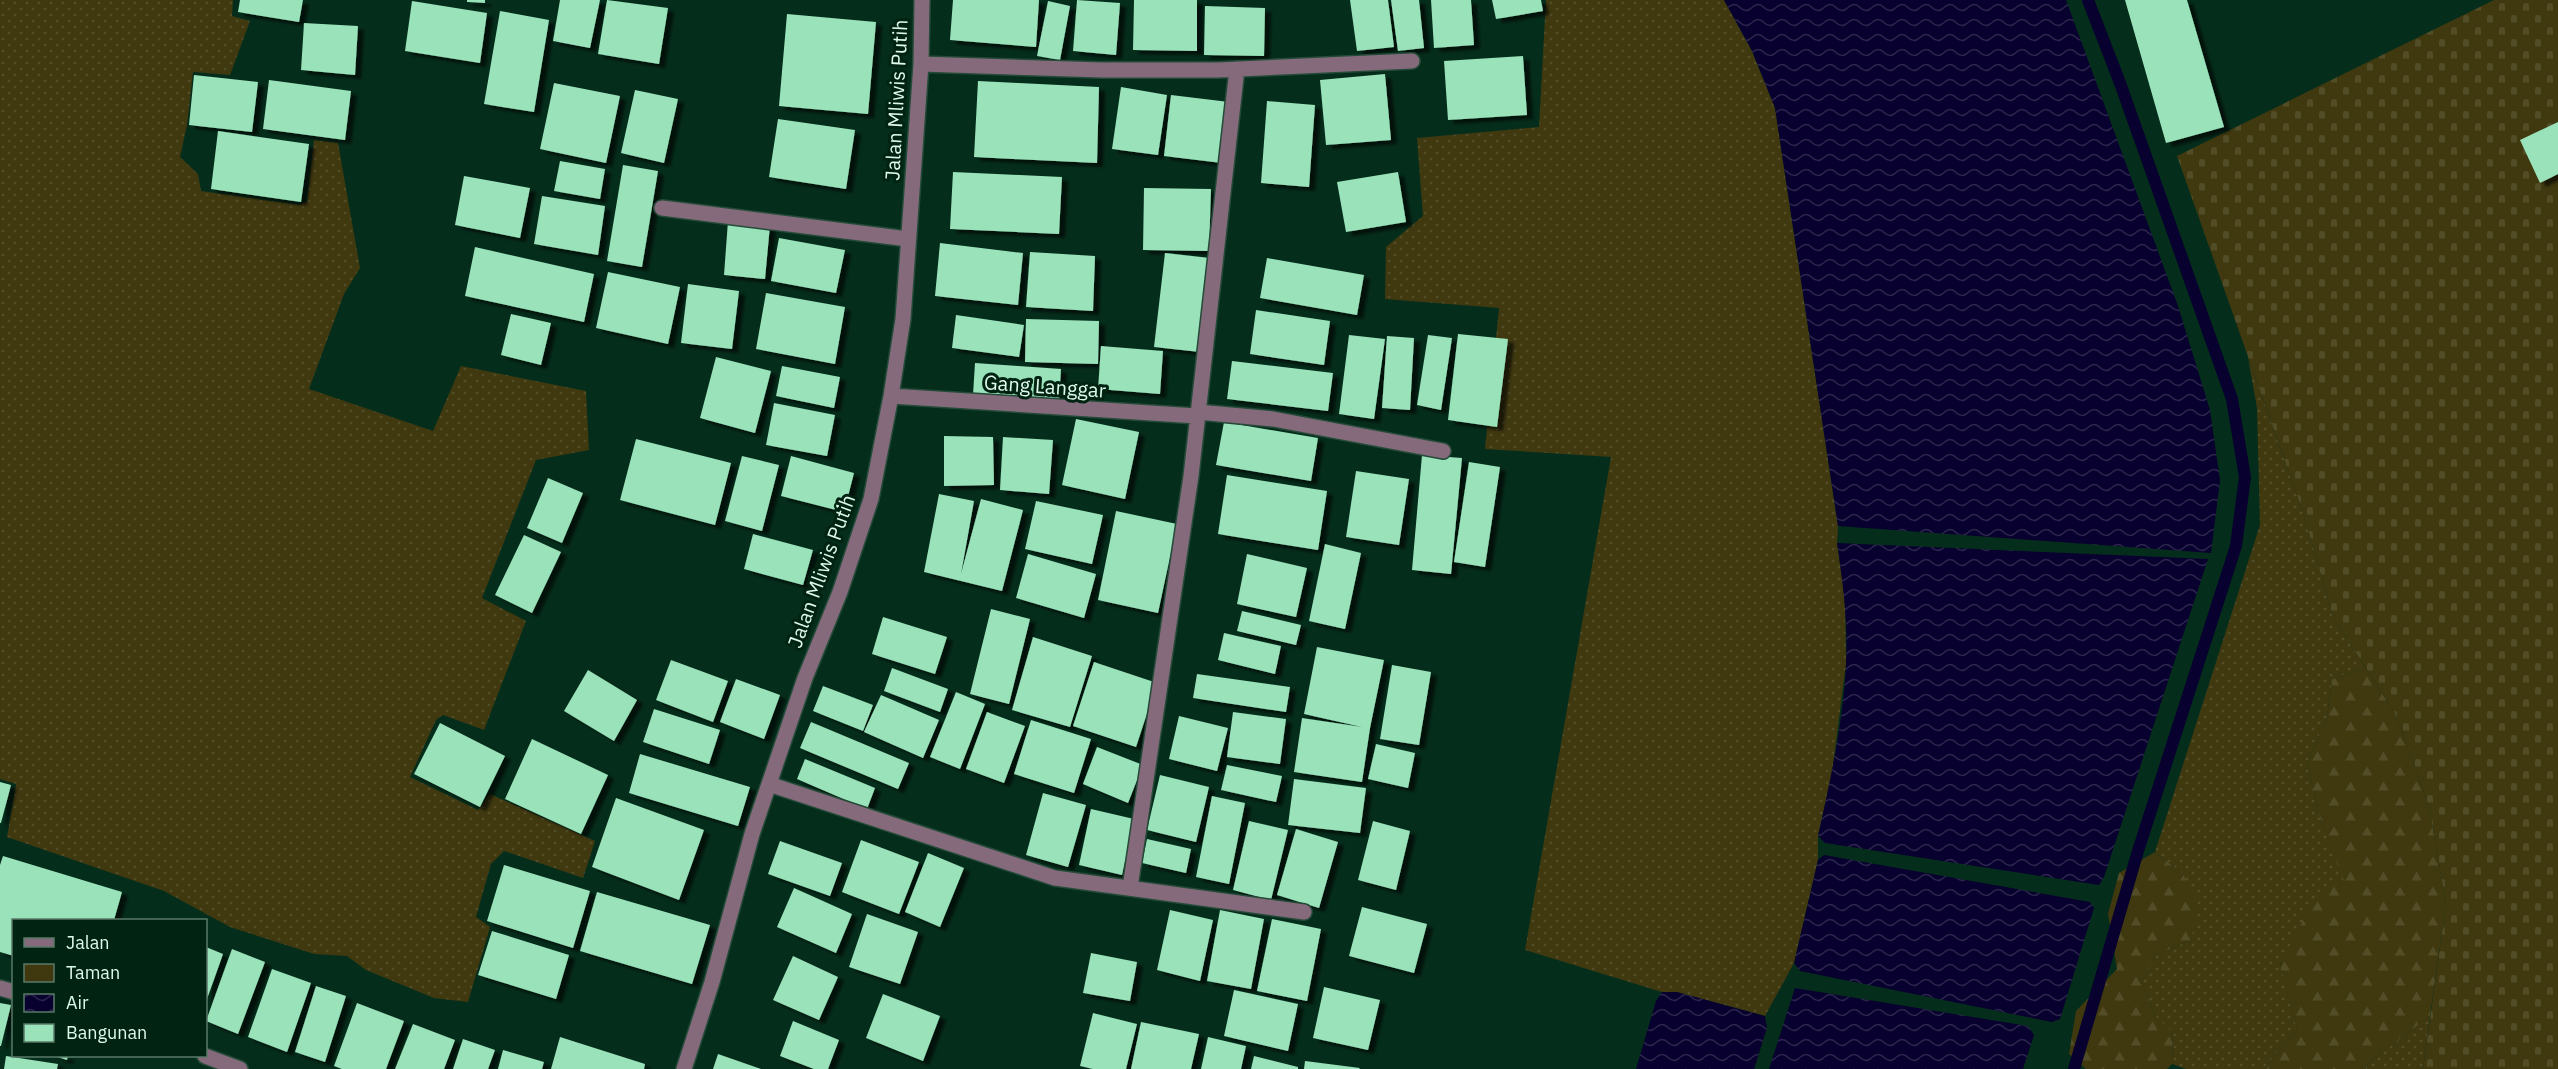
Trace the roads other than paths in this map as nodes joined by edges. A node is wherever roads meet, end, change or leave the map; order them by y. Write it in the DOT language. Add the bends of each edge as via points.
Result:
graph roads {
  1 [pos="922,0"];
  2 [pos="1412,62"];
  3 [pos="921,64"];
  4 [pos="1237,69"];
  5 [pos="662,208"];
  6 [pos="908,239"];
  7 [pos="891,396"];
  8 [pos="1198,414"];
  9 [pos="1443,451"];
  10 [pos="769,784"];
  11 [pos="1130,888"];
  12 [pos="1304,912"];
  13 [pos="207,1057"];
  14 [pos="231,1067"];
  15 [pos="684,1069"];
  1 -- 3 [label="street, Jalan Mliwis Putih"];
  2 -- 4 [label="street"];
  3 -- 4 [label="street" via="1102,70"];
  3 -- 6 [label="street, Jalan Mliwis Putih"];
  4 -- 8 [label="street"];
  5 -- 6 [label="street"];
  6 -- 7 [label="street, Jalan Mliwis Putih" via="903,319"];
  7 -- 8 [label="street, Gang Langgar"];
  7 -- 10 [label="street, Jalan Mliwis Putih" via="871,499 859,538 804,678"];
  8 -- 9 [label="street, Gang Langgar" via="1273,419"];
  8 -- 11 [label="street"];
  10 -- 11 [label="street" via="1055,878"];
  10 -- 15 [label="street, Jalan Mliwis Putih"];
  11 -- 12 [label="street"];
  13 -- 14 [label="street"];
}
